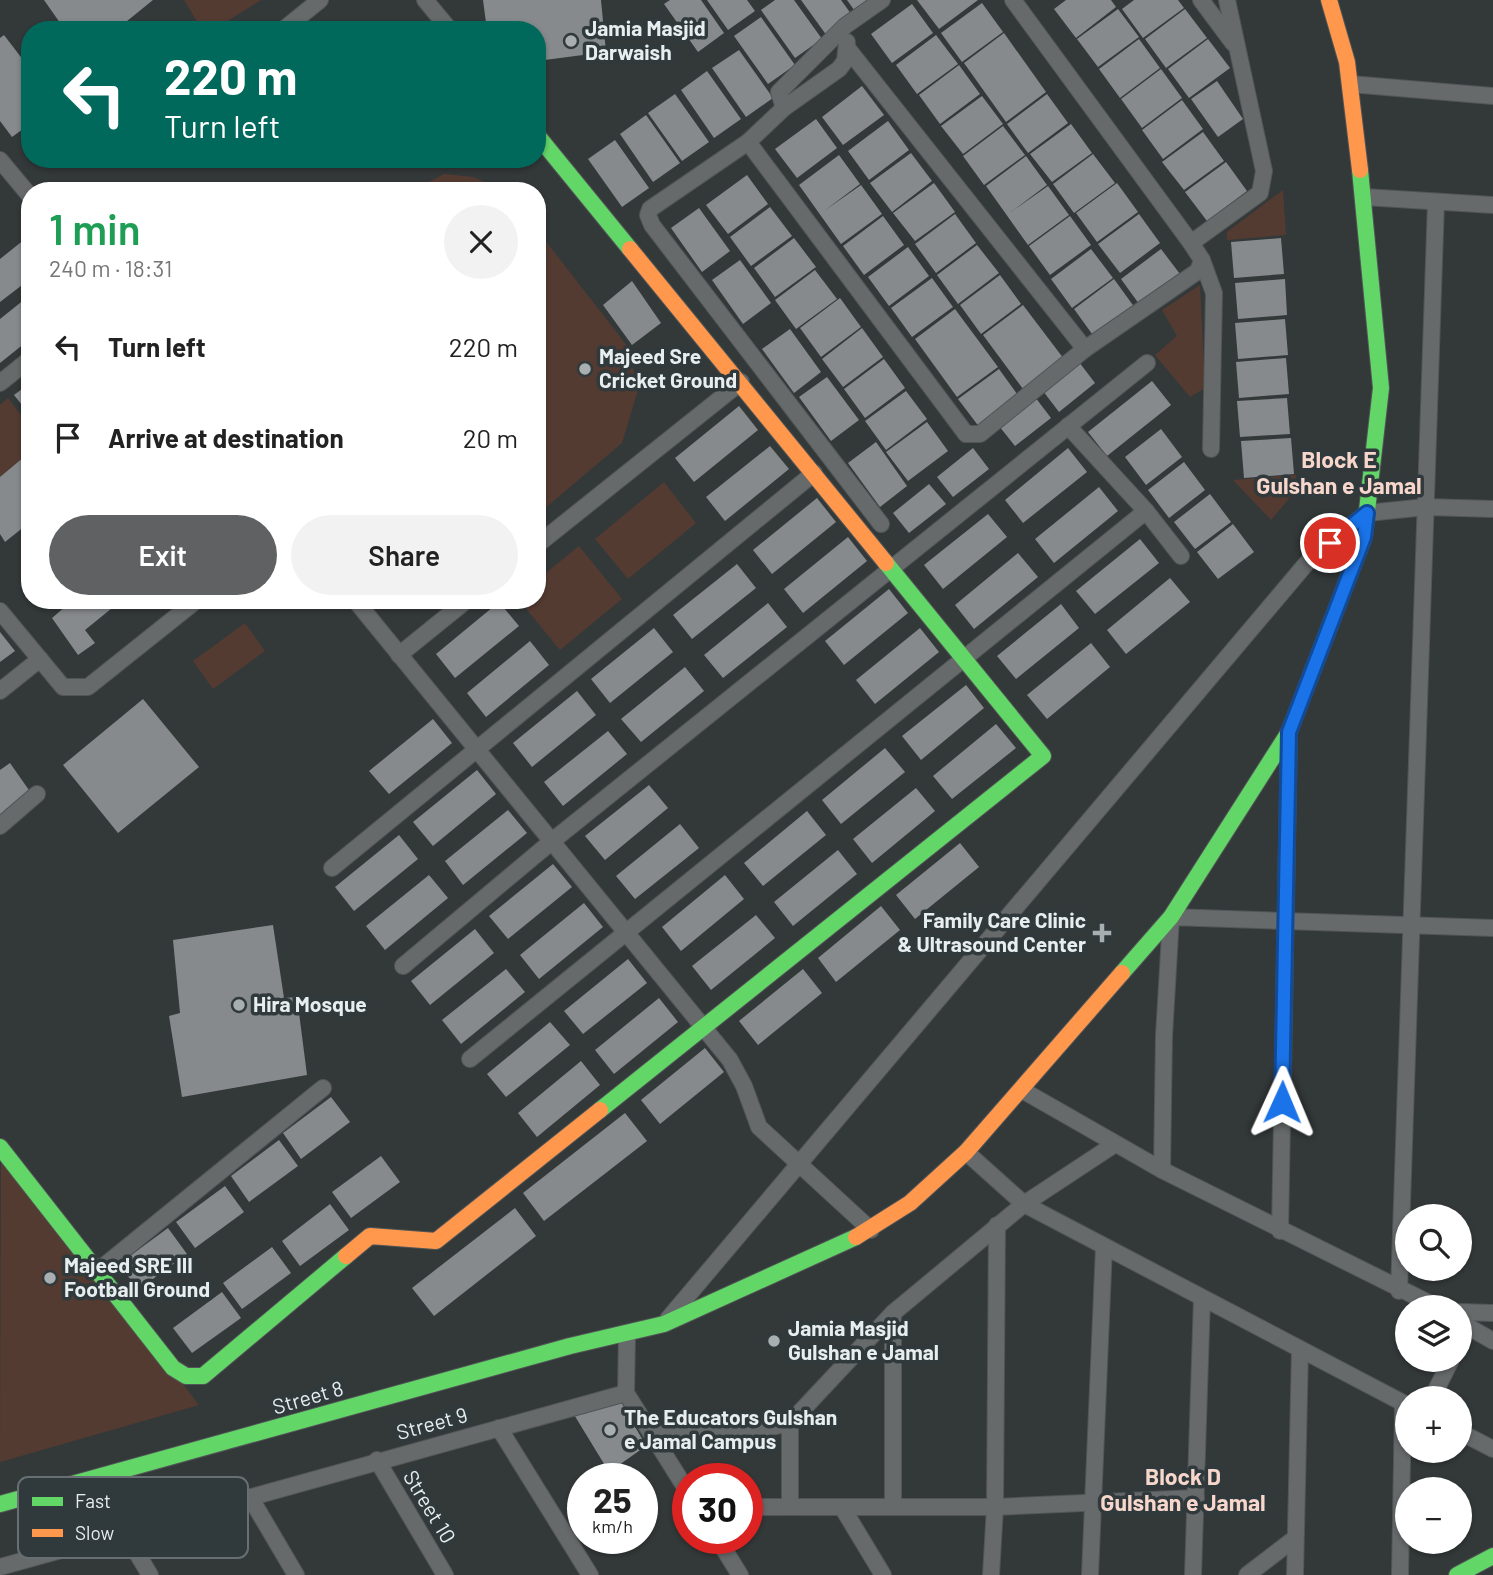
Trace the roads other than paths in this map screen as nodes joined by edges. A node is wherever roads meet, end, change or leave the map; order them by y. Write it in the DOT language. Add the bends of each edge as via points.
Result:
graph roads {
  1 [pos="320,0"];
  2 [pos="425,0"];
  3 [pos="882,0"];
  4 [pos="1013,0"];
  5 [pos="1201,0"];
  6 [pos="1227,0"];
  7 [pos="1329,0"];
  8 [pos="294,21"];
  9 [pos="442,21"];
  10 [pos="845,26"];
  11 [pos="1235,46"];
  12 [pos="848,49"];
  13 [pos="1350,84"];
  14 [pos="1493,96"];
  15 [pos="784,107"];
  16 [pos="748,142"];
  17 [pos="546,146"];
  18 [pos="0,160"];
  19 [pos="21,185"];
  20 [pos="1364,197"];
  21 [pos="1436,202"];
  22 [pos="1493,205"];
  23 [pos="1191,243"];
  24 [pos="1202,260"];
  25 [pos="1085,349"];
  26 [pos="1147,363"];
  27 [pos="21,366"];
  28 [pos="741,382"];
  29 [pos="0,383"];
  30 [pos="1068,426"];
  31 [pos="1211,449"];
  32 [pos="814,473"];
  33 [pos="1426,507"];
  34 [pos="1493,509"];
  35 [pos="1146,511"];
  36 [pos="1367,513"];
  37 [pos="881,524"];
  38 [pos="546,538"];
  39 [pos="1181,556"];
  40 [pos="890,569"];
  41 [pos="186,609"];
  42 [pos="362,609"];
  43 [pos="456,609"];
  44 [pos="0,611"];
  45 [pos="399,655"];
  46 [pos="40,659"];
  47 [pos="964,661"];
  48 [pos="0,691"];
  49 [pos="1289,732"];
  50 [pos="474,748"];
  51 [pos="37,794"];
  52 [pos="0,826"];
  53 [pos="551,842"];
  54 [pos="332,867"];
  55 [pos="1171,916"];
  56 [pos="1284,920"];
  57 [pos="1412,925"];
  58 [pos="1493,928"];
  59 [pos="626,934"];
  60 [pos="403,966"];
  61 [pos="702,1026"];
  62 [pos="470,1059"];
  63 [pos="323,1088"];
  64 [pos="1023,1090"];
  65 [pos="1115,1144"];
  66 [pos="1,1149"];
  67 [pos="966,1152"];
  68 [pos="797,1166"];
  69 [pos="1162,1170"];
  70 [pos="1024,1204"];
  71 [pos="997,1225"];
  72 [pos="871,1230"];
  73 [pos="1280,1231"];
  74 [pos="1104,1247"];
  75 [pos="99,1270"];
  76 [pos="1399,1291"];
  77 [pos="1408,1295"];
  78 [pos="1202,1298"];
  79 [pos="893,1313"];
  80 [pos="1493,1313"];
  81 [pos="1472,1316"];
  82 [pos="664,1324"];
  83 [pos="1472,1325"];
  84 [pos="627,1334"];
  85 [pos="1493,1341"];
  86 [pos="1300,1349"];
  87 [pos="626,1393"];
  88 [pos="1395,1399"];
  89 [pos="790,1423"];
  90 [pos="499,1427"];
  91 [pos="651,1433"];
  92 [pos="1472,1438"];
  93 [pos="1493,1449"];
  94 [pos="377,1460"];
  95 [pos="1404,1463"];
  96 [pos="672,1466"];
  97 [pos="97,1477"];
  98 [pos="250,1497"];
  99 [pos="18,1499"];
  100 [pos="1196,1499"];
  101 [pos="1092,1503"];
  102 [pos="0,1504"];
  103 [pos="763,1507"];
  104 [pos="790,1507"];
  105 [pos="842,1507"];
  106 [pos="893,1507"];
  107 [pos="995,1507"];
  108 [pos="1294,1539"];
  109 [pos="727,1554"];
  110 [pos="1493,1556"];
  111 [pos="33,1558"];
  112 [pos="140,1558"];
  113 [pos="0,1567"];
  114 [pos="5,1575"];
  115 [pos="150,1575"];
  116 [pos="296,1575"];
  117 [pos="445,1575"];
  118 [pos="590,1575"];
  119 [pos="740,1575"];
  120 [pos="883,1575"];
  121 [pos="991,1575"];
  122 [pos="1090,1575"];
  123 [pos="1193,1575"];
  124 [pos="1247,1575"];
  125 [pos="1295,1575"];
  126 [pos="1401,1575"];
  127 [pos="1457,1575"];
  1 -- 8 [label="street"];
  2 -- 9 [label="street"];
  3 -- 10 [label="street"];
  4 -- 23 [label="street"];
  5 -- 11 [label="street"];
  6 -- 11 [label="street"];
  7 -- 13 [label="street, Street 8"];
  10 -- 12 [label="street"];
  10 -- 15 [label="street" via="779,92"];
  11 -- 23 [label="street" via="1264,171 1259,192"];
  12 -- 15 [label="street" via="839,69"];
  12 -- 25 [label="street"];
  13 -- 14 [label="street"];
  13 -- 20 [label="street, Street 8"];
  15 -- 16 [label="street"];
  16 -- 25 [label="street" via="966,434 980,434"];
  16 -- 37 [label="street" via="650,209 648,215"];
  17 -- 28 [label="street"];
  18 -- 19 [label="street"];
  20 -- 21 [label="street"];
  20 -- 36 [label="street, Street 8" via="1381,388"];
  21 -- 22 [label="street"];
  21 -- 33 [label="street"];
  23 -- 24 [label="street"];
  24 -- 25 [label="street" via="1198,271"];
  24 -- 31 [label="street" via="1214,293"];
  26 -- 30 [label="street"];
  27 -- 29 [label="street"];
  28 -- 32 [label="street"];
  28 -- 38 [label="street"];
  30 -- 35 [label="street"];
  30 -- 40 [label="street"];
  32 -- 40 [label="street"];
  32 -- 50 [label="street"];
  33 -- 34 [label="street"];
  33 -- 36 [label="street"];
  33 -- 57 [label="street"];
  35 -- 39 [label="street"];
  35 -- 47 [label="street"];
  36 -- 49 [label="street, Street 8" via="1364,537"];
  36 -- 68 [label="street" via="1311,558"];
  40 -- 47 [label="street"];
  40 -- 53 [label="street"];
  41 -- 46 [label="street" via="88,687 63,687"];
  42 -- 45 [label="street"];
  43 -- 45 [label="street"];
  44 -- 46 [label="street"];
  45 -- 50 [label="street"];
  46 -- 48 [label="street"];
  47 -- 59 [label="street"];
  47 -- 61 [label="street" via="1044,755"];
  49 -- 55 [label="street, Street 8"];
  49 -- 56 [label="street"];
  50 -- 53 [label="street"];
  50 -- 54 [label="street"];
  51 -- 52 [label="street"];
  53 -- 59 [label="street"];
  53 -- 60 [label="street"];
  55 -- 56 [label="street"];
  55 -- 64 [label="street, Street 8"];
  55 -- 69 [label="street"];
  56 -- 57 [label="street"];
  56 -- 73 [label="street"];
  57 -- 58 [label="street"];
  57 -- 76 [label="street"];
  59 -- 61 [label="street"];
  59 -- 62 [label="street"];
  61 -- 68 [label="street" via="730,1060 760,1128"];
  61 -- 75 [label="street" via="436,1241 370,1236 203,1376 186,1376 173,1368"];
  63 -- 75 [label="street"];
  64 -- 65 [label="street"];
  64 -- 67 [label="street, Street 8"];
  65 -- 69 [label="street"];
  65 -- 70 [label="street"];
  66 -- 75 [label="street"];
  67 -- 70 [label="street"];
  67 -- 72 [label="street, Street 8" via="910,1203"];
  68 -- 72 [label="street"];
  68 -- 82 [label="street"];
  69 -- 73 [label="street"];
  70 -- 71 [label="street"];
  70 -- 74 [label="street"];
  71 -- 79 [label="street"];
  71 -- 107 [label="street"];
  72 -- 82 [label="street, Street 8"];
  73 -- 76 [label="street"];
  74 -- 78 [label="street"];
  74 -- 101 [label="street"];
  76 -- 77 [label="street"];
  78 -- 86 [label="street"];
  78 -- 100 [label="street"];
  79 -- 89 [label="street"];
  79 -- 106 [label="street"];
  80 -- 81 [label="street"];
  82 -- 84 [label="street, Street 8"];
  83 -- 85 [label="street"];
  84 -- 87 [label="street"];
  84 -- 97 [label="street, Street 8"];
  86 -- 88 [label="street"];
  86 -- 108 [label="street"];
  87 -- 90 [label="street, Street 9"];
  87 -- 91 [label="street"];
  89 -- 91 [label="street"];
  89 -- 104 [label="street"];
  90 -- 94 [label="street, Street 9"];
  90 -- 118 [label="street"];
  91 -- 96 [label="street"];
  92 -- 93 [label="street"];
  94 -- 98 [label="street, Street 9"];
  94 -- 117 [label="street, Street 10"];
  95 -- 126 [label="street"];
  98 -- 116 [label="street"];
  99 -- 102 [label="street, Street 8"];
  100 -- 101 [label="street"];
  100 -- 123 [label="street"];
  101 -- 107 [label="street"];
  101 -- 122 [label="street"];
  103 -- 104 [label="street"];
  104 -- 105 [label="street"];
  105 -- 106 [label="street"];
  105 -- 120 [label="street"];
  106 -- 107 [label="street"];
  107 -- 121 [label="street"];
  108 -- 124 [label="street"];
  108 -- 125 [label="street"];
  109 -- 119 [label="street"];
  110 -- 127 [label="street"];
  111 -- 113 [label="street, Street 9"];
  112 -- 115 [label="street"];
  113 -- 114 [label="street"];
}
